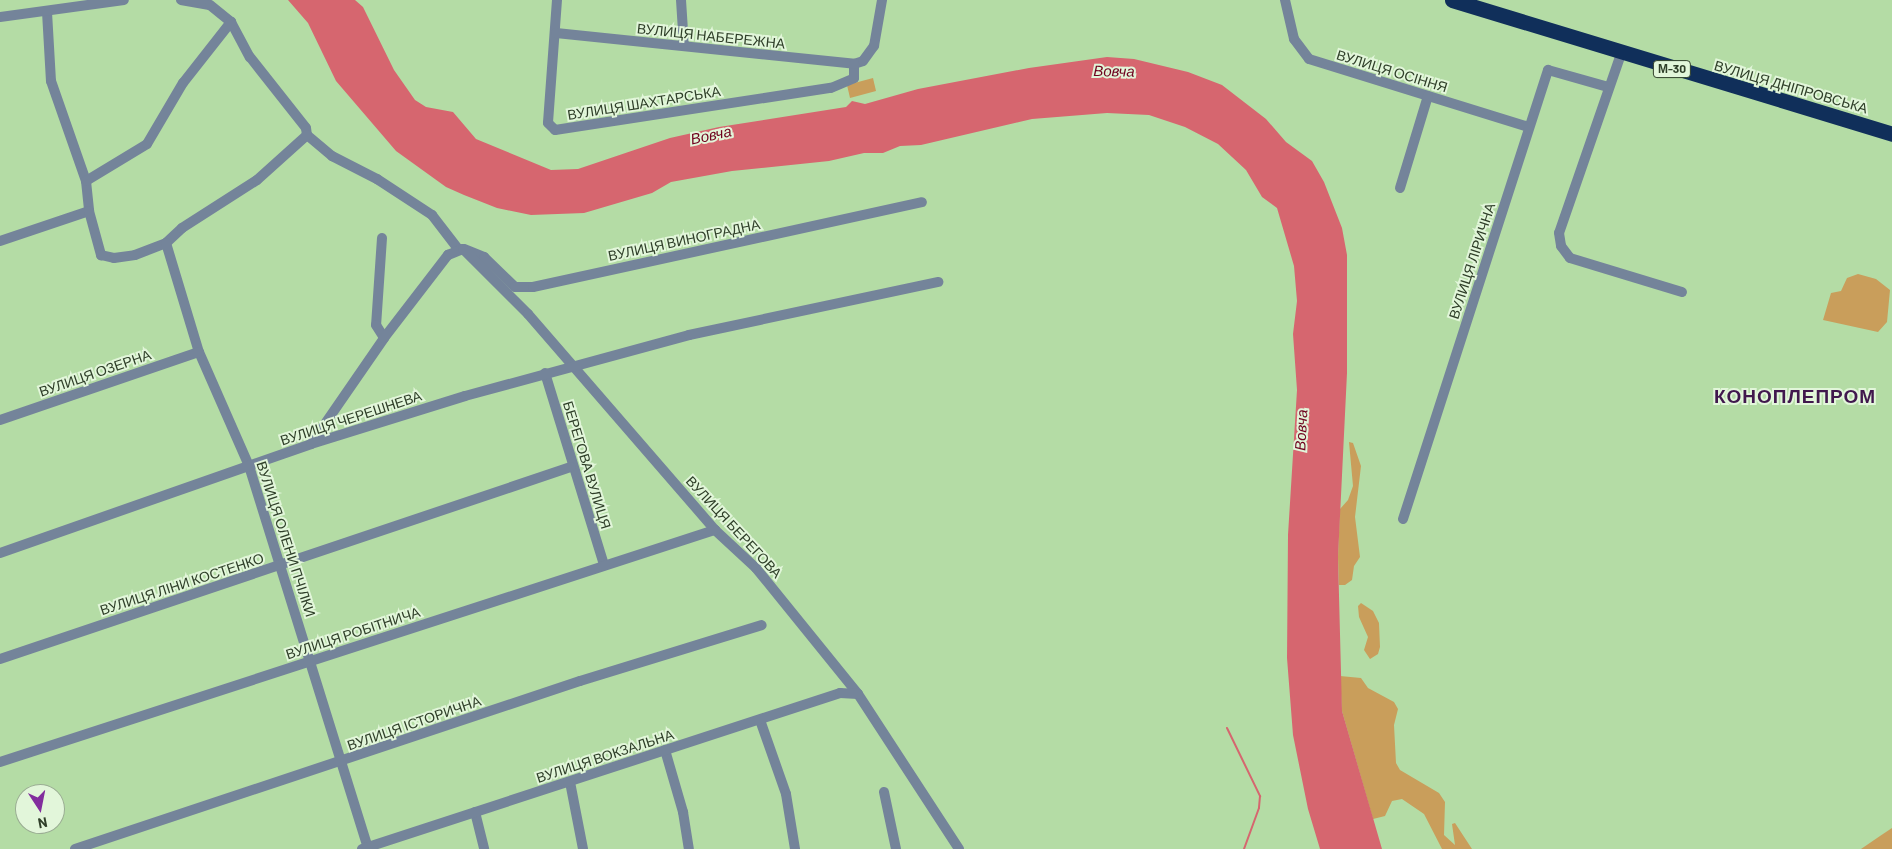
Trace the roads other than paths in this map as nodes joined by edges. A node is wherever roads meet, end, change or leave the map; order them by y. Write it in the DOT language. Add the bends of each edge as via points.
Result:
graph roads {
  1 [pos="124,0"];
  2 [pos="181,0"];
  3 [pos="557,0"];
  4 [pos="681,0"];
  5 [pos="882,0"];
  6 [pos="1285,0"];
  7 [pos="1452,0"];
  8 [pos="47,12"];
  9 [pos="0,17"];
  10 [pos="231,22"];
  11 [pos="556,33"];
  12 [pos="684,46"];
  13 [pos="1621,54"];
  14 [pos="859,63"];
  15 [pos="1608,87"];
  16 [pos="1428,96"];
  17 [pos="1529,128"];
  18 [pos="1892,134"];
  19 [pos="307,135"];
  20 [pos="86,181"];
  21 [pos="1400,188"];
  22 [pos="922,202"];
  23 [pos="89,211"];
  24 [pos="382,238"];
  25 [pos="0,241"];
  26 [pos="166,243"];
  27 [pos="461,249"];
  28 [pos="938,282"];
  29 [pos="1682,292"];
  30 [pos="384,338"];
  31 [pos="199,352"];
  32 [pos="572,367"];
  33 [pos="545,373"];
  34 [pos="0,420"];
  35 [pos="312,444"];
  36 [pos="249,466"];
  37 [pos="571,467"];
  38 [pos="1403,519"];
  39 [pos="715,530"];
  40 [pos="0,552"];
  41 [pos="281,565"];
  42 [pos="604,566"];
  43 [pos="762,625"];
  44 [pos="0,658"];
  45 [pos="309,662"];
  46 [pos="858,694"];
  47 [pos="760,720"];
  48 [pos="666,750"];
  49 [pos="0,762"];
  50 [pos="341,762"];
  51 [pos="570,782"];
  52 [pos="884,792"];
  53 [pos="475,812"];
  54 [pos="365,848"];
  55 [pos="75,849"];
  56 [pos="484,849"];
  57 [pos="583,849"];
  58 [pos="689,849"];
  59 [pos="795,849"];
  60 [pos="896,849"];
  61 [pos="959,849"];
  1 -- 8 [label="street"];
  2 -- 10 [label="street" via="210,5"];
  3 -- 11 [label="street, ВУЛИЦЯ ШАХТАРСЬКА"];
  4 -- 12 [label="street"];
  5 -- 14 [label="street" via="876,39"];
  6 -- 16 [label="street, ВУЛИЦЯ ОСІННЯ" via="1294,39 1309,59"];
  7 -- 13 [label="highway, ВУЛИЦЯ ДНІПРОВСЬКА / М-30"];
  8 -- 9 [label="street"];
  8 -- 20 [label="street" via="51,82"];
  10 -- 19 [label="street" via="250,57 306,128"];
  10 -- 20 [label="street" via="183,84 148,144"];
  11 -- 12 [label="street, ВУЛИЦЯ НАБЕРЕЖНА"];
  11 -- 14 [label="street, ВУЛИЦЯ ШАХТАРСЬКА" via="548,123 554,130 831,88 854,78"];
  12 -- 14 [label="street, ВУЛИЦЯ НАБЕРЕЖНА"];
  13 -- 15 [label="street"];
  13 -- 18 [label="highway, ВУЛИЦЯ ДНІПРОВСЬКА / М-30"];
  15 -- 17 [label="street, ВУЛИЦЯ ЛІРИЧНА" via="1548,70"];
  15 -- 29 [label="street" via="1559,233 1561,246 1570,258"];
  16 -- 17 [label="street, ВУЛИЦЯ ОСІННЯ"];
  16 -- 21 [label="street"];
  17 -- 38 [label="street, ВУЛИЦЯ ЛІРИЧНА"];
  19 -- 26 [label="street" via="257,180 189,223"];
  19 -- 27 [label="street, ВУЛИЦЯ БЕРЕГОВА" via="332,156 377,179 432,215"];
  20 -- 23 [label="street"];
  22 -- 27 [label="street, ВУЛИЦЯ ВИНОГРАДНА" via="533,287 515,287 484,257"];
  23 -- 25 [label="street"];
  23 -- 26 [label="street" via="101,254 125,257"];
  24 -- 30 [label="street" via="376,325"];
  26 -- 31 [label="street, ВУЛИЦЯ ОЛЕНИ ПЧІЛКИ"];
  27 -- 30 [label="street" via="448,255"];
  27 -- 32 [label="street, ВУЛИЦЯ БЕРЕГОВА" via="528,314"];
  28 -- 32 [label="street" via="688,336"];
  30 -- 35 [label="street"];
  31 -- 34 [label="street, ВУЛИЦЯ ОЗЕРНА"];
  31 -- 36 [label="street, ВУЛИЦЯ ОЛЕНИ ПЧІЛКИ"];
  32 -- 33 [label="street, ВУЛИЦЯ ЧЕРЕШНЕВА"];
  32 -- 39 [label="street, ВУЛИЦЯ БЕРЕГОВА"];
  33 -- 35 [label="street, ВУЛИЦЯ ЧЕРЕШНЕВА"];
  33 -- 37 [label="street, БЕРЕГОВА ВУЛИЦЯ"];
  35 -- 36 [label="street, ВУЛИЦЯ ЧЕРЕШНЕВА"];
  36 -- 40 [label="street, ВУЛИЦЯ ЧЕРЕШНЕВА"];
  36 -- 41 [label="street, ВУЛИЦЯ ОЛЕНИ ПЧІЛКИ"];
  37 -- 41 [label="street, ВУЛИЦЯ ЛІНИ КОСТЕНКО"];
  37 -- 42 [label="street, БЕРЕГОВА ВУЛИЦЯ"];
  39 -- 42 [label="street, ВУЛИЦЯ РОБІТНИЧА"];
  39 -- 46 [label="street, ВУЛИЦЯ БЕРЕГОВА" via="756,568"];
  41 -- 44 [label="street, ВУЛИЦЯ ЛІНИ КОСТЕНКО"];
  41 -- 45 [label="street, ВУЛИЦЯ ОЛЕНИ ПЧІЛКИ"];
  42 -- 45 [label="street, ВУЛИЦЯ РОБІТНИЧА"];
  43 -- 50 [label="street, ВУЛИЦЯ ІСТОРИЧНА" via="580,681"];
  45 -- 49 [label="street, ВУЛИЦЯ РОБІТНИЧА"];
  45 -- 50 [label="street, ВУЛИЦЯ ОЛЕНИ ПЧІЛКИ"];
  46 -- 47 [label="street, ВУЛИЦЯ ВОКЗАЛЬНА" via="840,693"];
  46 -- 61 [label="street, ВУЛИЦЯ БЕРЕГОВА"];
  47 -- 48 [label="street, ВУЛИЦЯ ВОКЗАЛЬНА"];
  47 -- 59 [label="street" via="786,794"];
  48 -- 51 [label="street, ВУЛИЦЯ ВОКЗАЛЬНА"];
  48 -- 58 [label="street" via="683,812"];
  50 -- 54 [label="street, ВУЛИЦЯ ОЛЕНИ ПЧІЛКИ"];
  50 -- 55 [label="street, ВУЛИЦЯ ІСТОРИЧНА"];
  51 -- 53 [label="street, ВУЛИЦЯ ВОКЗАЛЬНА"];
  51 -- 57 [label="street"];
  52 -- 60 [label="street"];
  53 -- 54 [label="street, ВУЛИЦЯ ВОКЗАЛЬНА"];
  53 -- 56 [label="street"];
}
